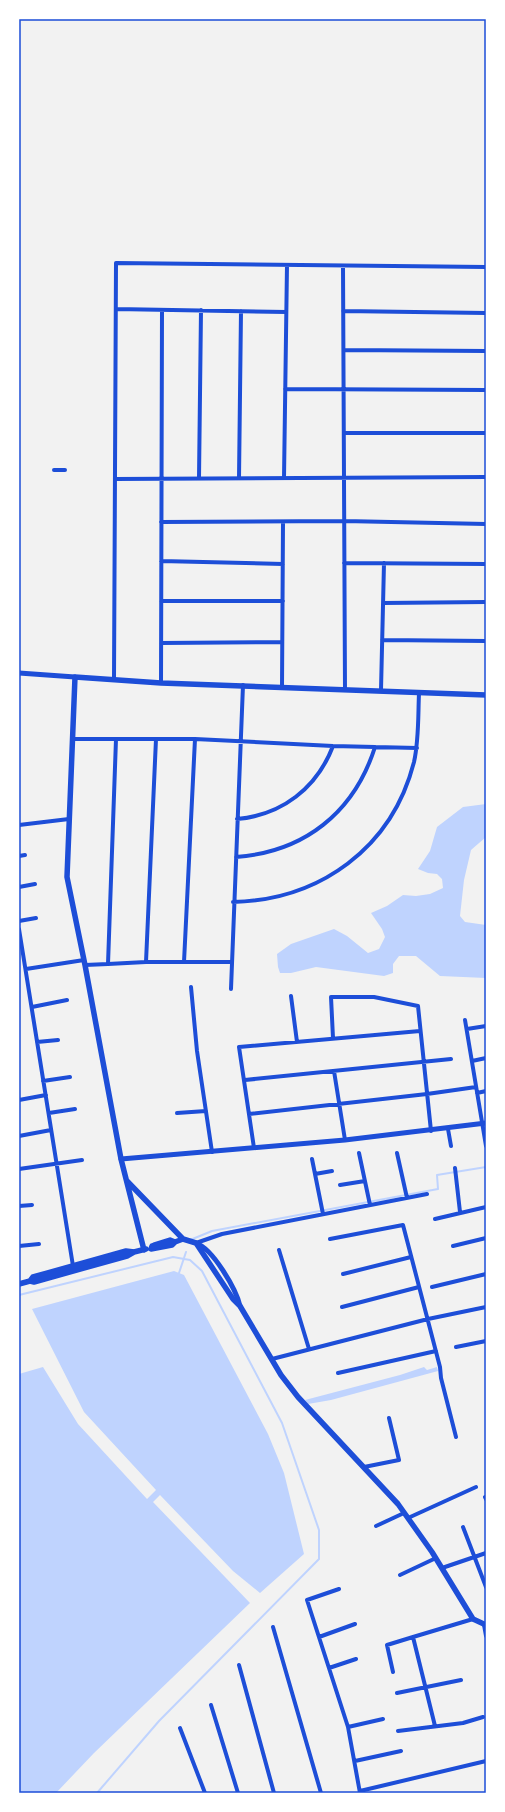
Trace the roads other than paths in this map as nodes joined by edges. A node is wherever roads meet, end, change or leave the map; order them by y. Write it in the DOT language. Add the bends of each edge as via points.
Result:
graph roads {
  1 [pos="287,265"];
  2 [pos="343,266"];
  3 [pos="486,267"];
  4 [pos="116,309"];
  5 [pos="162,310"];
  6 [pos="201,310"];
  7 [pos="241,311"];
  8 [pos="343,311"];
  9 [pos="286,312"];
  10 [pos="486,313"];
  11 [pos="344,350"];
  12 [pos="486,351"];
  13 [pos="285,389"];
  14 [pos="344,389"];
  15 [pos="486,390"];
  16 [pos="344,432"];
  17 [pos="486,432"];
  18 [pos="54,470"];
  19 [pos="65,470"];
  20 [pos="486,477"];
  21 [pos="115,478"];
  22 [pos="162,478"];
  23 [pos="199,478"];
  24 [pos="239,478"];
  25 [pos="284,478"];
  26 [pos="344,478"];
  27 [pos="344,521"];
  28 [pos="161,522"];
  29 [pos="283,522"];
  30 [pos="486,524"];
  31 [pos="161,561"];
  32 [pos="344,563"];
  33 [pos="384,563"];
  34 [pos="283,564"];
  35 [pos="486,564"];
  36 [pos="161,600"];
  37 [pos="283,601"];
  38 [pos="486,602"];
  39 [pos="383,604"];
  40 [pos="382,640"];
  41 [pos="486,641"];
  42 [pos="282,642"];
  43 [pos="161,643"];
  44 [pos="19,673"];
  45 [pos="74,677"];
  46 [pos="114,679"];
  47 [pos="161,683"];
  48 [pos="243,685"];
  49 [pos="282,687"];
  50 [pos="345,690"];
  51 [pos="381,690"];
  52 [pos="419,693"];
  53 [pos="486,695"];
  54 [pos="72,738"];
  55 [pos="116,739"];
  56 [pos="156,739"];
  57 [pos="195,739"];
  58 [pos="239,740"];
  59 [pos="333,746"];
  60 [pos="375,747"];
  61 [pos="417,748"];
  62 [pos="69,819"];
  63 [pos="237,819"];
  64 [pos="19,825"];
  65 [pos="26,854"];
  66 [pos="19,856"];
  67 [pos="236,857"];
  68 [pos="35,884"];
  69 [pos="19,887"];
  70 [pos="233,902"];
  71 [pos="36,918"];
  72 [pos="19,920"];
  73 [pos="19,929"];
  74 [pos="21,953"];
  75 [pos="146,962"];
  76 [pos="184,962"];
  77 [pos="232,962"];
  78 [pos="85,963"];
  79 [pos="108,964"];
  80 [pos="26,969"];
  81 [pos="191,987"];
  82 [pos="231,989"];
  83 [pos="291,996"];
  84 [pos="67,1000"];
  85 [pos="32,1007"];
  86 [pos="465,1020"];
  87 [pos="486,1026"];
  88 [pos="467,1029"];
  89 [pos="420,1030"];
  90 [pos="333,1038"];
  91 [pos="58,1040"];
  92 [pos="37,1042"];
  93 [pos="297,1042"];
  94 [pos="486,1058"];
  95 [pos="451,1059"];
  96 [pos="424,1061"];
  97 [pos="472,1061"];
  98 [pos="334,1071"];
  99 [pos="70,1077"];
  100 [pos="245,1080"];
  101 [pos="44,1081"];
  102 [pos="476,1087"];
  103 [pos="486,1092"];
  104 [pos="477,1093"];
  105 [pos="427,1094"];
  106 [pos="46,1095"];
  107 [pos="19,1100"];
  108 [pos="339,1103"];
  109 [pos="75,1110"];
  110 [pos="206,1111"];
  111 [pos="49,1113"];
  112 [pos="177,1113"];
  113 [pos="249,1114"];
  114 [pos="484,1124"];
  115 [pos="448,1129"];
  116 [pos="51,1130"];
  117 [pos="431,1131"];
  118 [pos="19,1136"];
  119 [pos="345,1140"];
  120 [pos="451,1146"];
  121 [pos="486,1146"];
  122 [pos="254,1148"];
  123 [pos="212,1152"];
  124 [pos="359,1153"];
  125 [pos="397,1153"];
  126 [pos="121,1159"];
  127 [pos="312,1159"];
  128 [pos="82,1160"];
  129 [pos="57,1163"];
  130 [pos="456,1168"];
  131 [pos="19,1169"];
  132 [pos="332,1171"];
  133 [pos="315,1174"];
  134 [pos="126,1179"];
  135 [pos="365,1181"];
  136 [pos="340,1185"];
  137 [pos="427,1194"];
  138 [pos="407,1198"];
  139 [pos="32,1205"];
  140 [pos="370,1205"];
  141 [pos="19,1206"];
  142 [pos="486,1207"];
  143 [pos="460,1212"];
  144 [pos="323,1213"];
  145 [pos="435,1219"];
  146 [pos="486,1238"];
  147 [pos="183,1239"];
  148 [pos="330,1239"];
  149 [pos="196,1243"];
  150 [pos="39,1244"];
  151 [pos="19,1246"];
  152 [pos="453,1246"];
  153 [pos="144,1250"];
  154 [pos="279,1250"];
  155 [pos="134,1252"];
  156 [pos="412,1257"];
  157 [pos="73,1266"];
  158 [pos="343,1274"];
  159 [pos="486,1274"];
  160 [pos="30,1281"];
  161 [pos="19,1284"];
  162 [pos="419,1287"];
  163 [pos="432,1287"];
  164 [pos="342,1307"];
  165 [pos="486,1307"];
  166 [pos="428,1319"];
  167 [pos="486,1341"];
  168 [pos="456,1347"];
  169 [pos="309,1349"];
  170 [pos="436,1350"];
  171 [pos="272,1359"];
  172 [pos="338,1373"];
  173 [pos="389,1418"];
  174 [pos="456,1437"];
  175 [pos="364,1468"];
  176 [pos="476,1487"];
  177 [pos="406,1515"];
  178 [pos="376,1526"];
  179 [pos="463,1527"];
  180 [pos="486,1552"];
  181 [pos="475,1556"];
  182 [pos="436,1558"];
  183 [pos="442,1568"];
  184 [pos="400,1575"];
  185 [pos="486,1587"];
  186 [pos="339,1589"];
  187 [pos="473,1619"];
  188 [pos="355,1624"];
  189 [pos="485,1625"];
  190 [pos="273,1627"];
  191 [pos="486,1636"];
  192 [pos="319,1637"];
  193 [pos="413,1637"];
  194 [pos="356,1660"];
  195 [pos="239,1665"];
  196 [pos="329,1668"];
  197 [pos="393,1672"];
  198 [pos="461,1680"];
  199 [pos="426,1686"];
  200 [pos="397,1693"];
  201 [pos="211,1705"];
  202 [pos="483,1717"];
  203 [pos="383,1719"];
  204 [pos="435,1726"];
  205 [pos="348,1727"];
  206 [pos="180,1728"];
  207 [pos="398,1731"];
  208 [pos="401,1751"];
  209 [pos="355,1761"];
  210 [pos="486,1761"];
  211 [pos="360,1792"];
  212 [pos="204,1793"];
  213 [pos="238,1793"];
  214 [pos="274,1793"];
  215 [pos="321,1793"];
  1 -- 2 [label="street"];
  1 -- 4 [label="street" via="116,263"];
  1 -- 9 [label="street"];
  2 -- 3 [label="street"];
  2 -- 8 [label="street"];
  4 -- 5 [label="street"];
  4 -- 21 [label="street"];
  5 -- 6 [label="street"];
  5 -- 22 [label="street"];
  6 -- 7 [label="street"];
  6 -- 23 [label="street"];
  7 -- 9 [label="street"];
  7 -- 24 [label="street"];
  8 -- 10 [label="street"];
  8 -- 11 [label="street"];
  9 -- 13 [label="street"];
  11 -- 12 [label="street"];
  11 -- 14 [label="street"];
  13 -- 14 [label="street"];
  13 -- 25 [label="street"];
  14 -- 15 [label="street"];
  14 -- 16 [label="street"];
  16 -- 17 [label="street"];
  16 -- 26 [label="street"];
  18 -- 19 [label="street"];
  20 -- 26 [label="street"];
  21 -- 22 [label="street"];
  21 -- 46 [label="street"];
  22 -- 23 [label="street"];
  22 -- 28 [label="street"];
  23 -- 24 [label="street"];
  24 -- 25 [label="street"];
  25 -- 26 [label="street"];
  26 -- 27 [label="street"];
  27 -- 29 [label="street"];
  27 -- 30 [label="street"];
  27 -- 32 [label="street"];
  28 -- 29 [label="street"];
  28 -- 31 [label="street"];
  29 -- 34 [label="street"];
  31 -- 34 [label="street"];
  31 -- 36 [label="street"];
  32 -- 33 [label="street"];
  32 -- 50 [label="street"];
  33 -- 35 [label="street"];
  33 -- 39 [label="street"];
  34 -- 37 [label="street"];
  36 -- 37 [label="street"];
  36 -- 43 [label="street"];
  37 -- 42 [label="street"];
  38 -- 39 [label="street"];
  39 -- 40 [label="street"];
  40 -- 41 [label="street"];
  40 -- 51 [label="street"];
  42 -- 43 [label="street"];
  42 -- 49 [label="street"];
  43 -- 47 [label="street"];
  44 -- 45 [label="street"];
  45 -- 46 [label="main road"];
  45 -- 54 [label="main road"];
  46 -- 47 [label="main road"];
  47 -- 48 [label="main road"];
  48 -- 49 [label="main road"];
  48 -- 58 [label="street"];
  49 -- 50 [label="main road"];
  50 -- 51 [label="main road"];
  51 -- 52 [label="main road"];
  52 -- 53 [label="main road"];
  52 -- 61 [label="street"];
  54 -- 55 [label="street"];
  54 -- 62 [label="main road"];
  55 -- 56 [label="street"];
  55 -- 79 [label="street"];
  56 -- 57 [label="street"];
  56 -- 75 [label="street"];
  57 -- 58 [label="street"];
  57 -- 76 [label="street"];
  58 -- 59 [label="street"];
  58 -- 63 [label="street"];
  59 -- 60 [label="street"];
  59 -- 63 [label="street" via="320,772 297,796 267,813"];
  60 -- 61 [label="street"];
  60 -- 67 [label="street" via="367,770 355,791 323,826 282,848"];
  61 -- 70 [label="street" via="408,780 394,811 370,844 350,862 327,878 295,892 261,900"];
  62 -- 64 [label="street"];
  62 -- 78 [label="main road" via="67,877"];
  63 -- 67 [label="street"];
  65 -- 66 [label="street"];
  67 -- 70 [label="street"];
  68 -- 69 [label="street"];
  70 -- 77 [label="street"];
  71 -- 72 [label="street"];
  73 -- 74 [label="street"];
  74 -- 80 [label="street"];
  75 -- 76 [label="street"];
  75 -- 79 [label="street"];
  76 -- 77 [label="street"];
  77 -- 82 [label="street"];
  78 -- 79 [label="street"];
  78 -- 80 [label="street"];
  78 -- 126 [label="main road"];
  80 -- 85 [label="street"];
  81 -- 110 [label="street"];
  83 -- 93 [label="street"];
  84 -- 85 [label="street"];
  85 -- 92 [label="street"];
  86 -- 88 [label="street"];
  87 -- 88 [label="street"];
  88 -- 97 [label="street"];
  89 -- 90 [label="street"];
  89 -- 90 [label="street" via="418,1006 374,996 330,997"];
  89 -- 96 [label="street"];
  90 -- 93 [label="street"];
  91 -- 92 [label="street"];
  92 -- 101 [label="street"];
  93 -- 100 [label="street" via="239,1047"];
  94 -- 97 [label="street"];
  95 -- 96 [label="street"];
  96 -- 98 [label="street"];
  96 -- 105 [label="street"];
  97 -- 102 [label="street"];
  98 -- 100 [label="street"];
  98 -- 108 [label="street"];
  99 -- 101 [label="street"];
  100 -- 113 [label="street"];
  101 -- 106 [label="street"];
  102 -- 104 [label="street"];
  102 -- 105 [label="street"];
  103 -- 104 [label="street"];
  104 -- 114 [label="street"];
  105 -- 108 [label="street"];
  105 -- 117 [label="street"];
  106 -- 107 [label="street"];
  106 -- 111 [label="street"];
  108 -- 113 [label="street"];
  108 -- 119 [label="street"];
  109 -- 111 [label="street"];
  110 -- 112 [label="street"];
  110 -- 123 [label="street"];
  111 -- 116 [label="street"];
  113 -- 122 [label="street"];
  114 -- 115 [label="street"];
  114 -- 121 [label="street"];
  115 -- 117 [label="street"];
  115 -- 120 [label="street"];
  116 -- 118 [label="street"];
  116 -- 129 [label="street"];
  117 -- 119 [label="street"];
  119 -- 122 [label="street"];
  122 -- 123 [label="street"];
  123 -- 126 [label="street"];
  124 -- 135 [label="street"];
  125 -- 138 [label="street"];
  126 -- 134 [label="main road"];
  127 -- 133 [label="street"];
  128 -- 129 [label="street"];
  129 -- 131 [label="street"];
  129 -- 157 [label="street"];
  130 -- 143 [label="street"];
  132 -- 133 [label="street"];
  133 -- 144 [label="street"];
  134 -- 147 [label="main road"];
  134 -- 153 [label="main road"];
  135 -- 136 [label="street"];
  135 -- 140 [label="street"];
  137 -- 138 [label="street"];
  138 -- 140 [label="street"];
  139 -- 141 [label="street"];
  140 -- 144 [label="street"];
  142 -- 143 [label="street"];
  143 -- 145 [label="street"];
  144 -- 149 [label="street" via="222,1234"];
  146 -- 152 [label="street"];
  147 -- 149 [label="main road"];
  147 -- 153 [label="main road"];
  148 -- 156 [label="street" via="403,1225"];
  149 -- 171 [label="main road" via="232,1299 240,1306"];
  150 -- 151 [label="street"];
  153 -- 155 [label="main road"];
  154 -- 169 [label="street"];
  155 -- 157 [label="main road" via="126,1251"];
  155 -- 160 [label="main road" via="34,1282"];
  156 -- 158 [label="street"];
  156 -- 162 [label="street"];
  157 -- 160 [label="main road" via="33,1277"];
  159 -- 163 [label="street"];
  160 -- 161 [label="main road"];
  162 -- 164 [label="street"];
  162 -- 166 [label="street"];
  165 -- 166 [label="street"];
  166 -- 169 [label="street"];
  166 -- 170 [label="street"];
  167 -- 168 [label="street"];
  169 -- 171 [label="street"];
  170 -- 172 [label="street"];
  170 -- 174 [label="street"];
  171 -- 175 [label="main road" via="298,1397"];
  173 -- 175 [label="street" via="399,1460"];
  175 -- 177 [label="main road"];
  176 -- 177 [label="street"];
  177 -- 178 [label="street"];
  177 -- 182 [label="main road"];
  179 -- 181 [label="street"];
  180 -- 181 [label="street"];
  181 -- 183 [label="street"];
  181 -- 185 [label="street"];
  182 -- 183 [label="main road"];
  182 -- 184 [label="street"];
  183 -- 187 [label="main road"];
  186 -- 192 [label="street" via="307,1600"];
  187 -- 189 [label="main road"];
  187 -- 193 [label="street"];
  188 -- 192 [label="street"];
  189 -- 191 [label="street"];
  190 -- 215 [label="street"];
  192 -- 196 [label="street"];
  193 -- 197 [label="street" via="387,1645"];
  193 -- 199 [label="street"];
  194 -- 196 [label="street"];
  195 -- 214 [label="street"];
  196 -- 205 [label="street"];
  198 -- 199 [label="street"];
  199 -- 200 [label="street"];
  199 -- 204 [label="street"];
  201 -- 213 [label="street"];
  202 -- 204 [label="street" via="463,1723"];
  203 -- 205 [label="street"];
  204 -- 207 [label="street"];
  205 -- 209 [label="street"];
  206 -- 212 [label="street"];
  208 -- 209 [label="street"];
  209 -- 211 [label="street"];
  210 -- 211 [label="street"];
}
